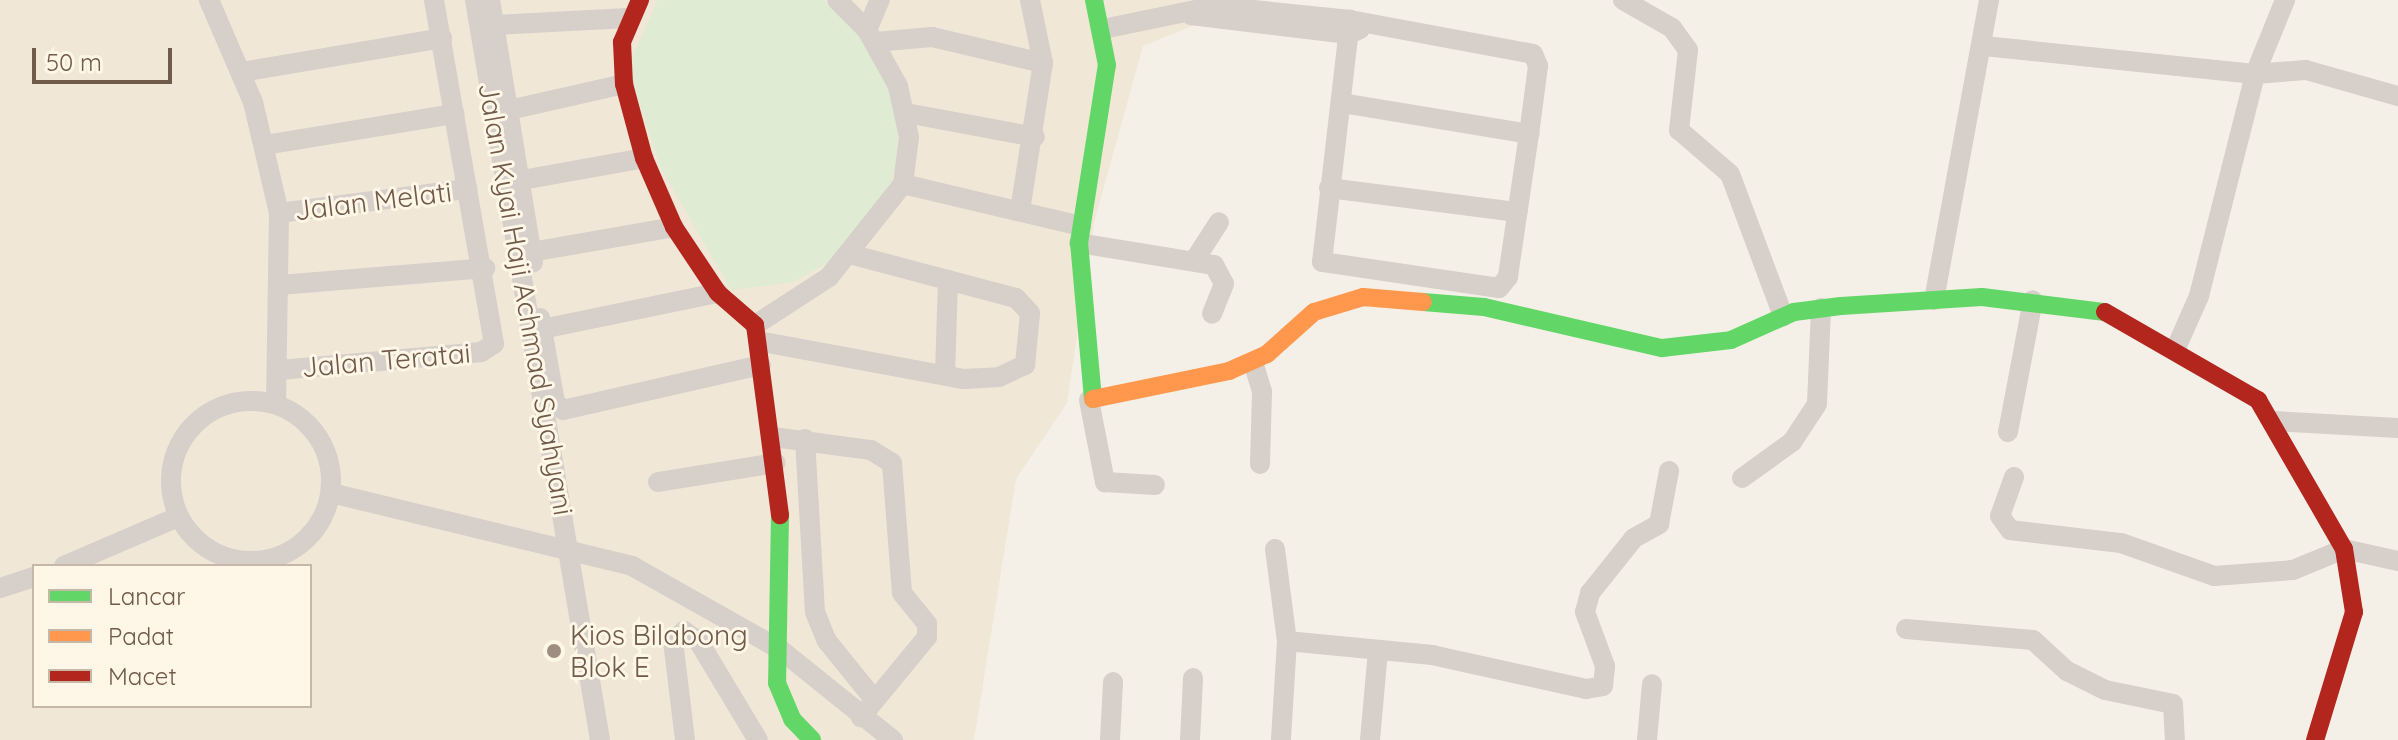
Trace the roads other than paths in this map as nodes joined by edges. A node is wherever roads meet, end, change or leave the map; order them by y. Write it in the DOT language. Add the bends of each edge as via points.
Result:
graph roads {
  1 [pos="211,0"];
  2 [pos="434,0"];
  3 [pos="475,0"];
  4 [pos="490,0"];
  5 [pos="640,0"];
  6 [pos="837,0"];
  7 [pos="880,0"];
  8 [pos="1030,0"];
  9 [pos="1094,0"];
  10 [pos="1623,0"];
  11 [pos="1989,0"];
  12 [pos="2285,0"];
  13 [pos="629,18"];
  14 [pos="494,25"];
  15 [pos="1356,26"];
  16 [pos="1103,29"];
  17 [pos="871,36"];
  18 [pos="442,38"];
  19 [pos="1984,46"];
  20 [pos="1043,63"];
  21 [pos="242,72"];
  22 [pos="2255,74"];
  23 [pos="624,84"];
  24 [pos="2398,96"];
  25 [pos="1342,103"];
  26 [pos="509,110"];
  27 [pos="906,113"];
  28 [pos="454,114"];
  29 [pos="1529,134"];
  30 [pos="1035,137"];
  31 [pos="265,145"];
  32 [pos="644,158"];
  33 [pos="522,180"];
  34 [pos="903,184"];
  35 [pos="1329,188"];
  36 [pos="467,189"];
  37 [pos="1020,211"];
  38 [pos="1517,212"];
  39 [pos="279,213"];
  40 [pos="1219,222"];
  41 [pos="674,227"];
  42 [pos="1080,235"];
  43 [pos="531,252"];
  44 [pos="853,255"];
  45 [pos="1194,261"];
  46 [pos="485,268"];
  47 [pos="948,280"];
  48 [pos="280,285"];
  49 [pos="718,293"];
  50 [pos="1934,300"];
  51 [pos="2033,300"];
  52 [pos="1821,308"];
  53 [pos="1212,314"];
  54 [pos="1783,316"];
  55 [pos="542,329"];
  56 [pos="756,333"];
  57 [pos="2176,348"];
  58 [pos="1253,362"];
  59 [pos="761,365"];
  60 [pos="280,370"];
  61 [pos="945,375"];
  62 [pos="1089,400"];
  63 [pos="276,404"];
  64 [pos="2274,421"];
  65 [pos="2398,428"];
  66 [pos="2008,432"];
  67 [pos="773,437"];
  68 [pos="805,439"];
  69 [pos="775,463"];
  70 [pos="1260,464"];
  71 [pos="1669,471"];
  72 [pos="2014,477"];
  73 [pos="1742,478"];
  74 [pos="658,482"];
  75 [pos="1155,485"];
  76 [pos="331,493"];
  77 [pos="178,517"];
  78 [pos="570,548"];
  79 [pos="1275,549"];
  80 [pos="2344,549"];
  81 [pos="2398,561"];
  82 [pos="69,564"];
  83 [pos="32,578"];
  84 [pos="0,588"];
  85 [pos="1906,629"];
  86 [pos="1287,641"];
  87 [pos="781,650"];
  88 [pos="1378,651"];
  89 [pos="1193,678"];
  90 [pos="1113,682"];
  91 [pos="1652,684"];
  92 [pos="873,698"];
  93 [pos="861,717"];
  94 [pos="600,740"];
  95 [pos="685,740"];
  96 [pos="758,740"];
  97 [pos="812,740"];
  98 [pos="893,740"];
  99 [pos="1110,740"];
  100 [pos="1190,740"];
  101 [pos="1281,740"];
  102 [pos="1370,740"];
  103 [pos="1647,740"];
  104 [pos="2175,740"];
  105 [pos="2315,740"];
  1 -- 21 [label="street"];
  2 -- 18 [label="street"];
  3 -- 78 [label="street, Jalan Kyai Haji Achmad Syahyani" via="542,422"];
  4 -- 14 [label="street"];
  5 -- 13 [label="street"];
  6 -- 17 [label="street"];
  7 -- 17 [label="street"];
  8 -- 20 [label="street"];
  9 -- 16 [label="street"];
  10 -- 54 [label="street" via="1672,28 1688,50 1679,130 1730,174"];
  11 -- 19 [label="street"];
  12 -- 22 [label="street"];
  13 -- 14 [label="street"];
  13 -- 23 [label="street" via="622,42"];
  14 -- 26 [label="street"];
  15 -- 16 [label="street" via="1179,12"];
  15 -- 25 [label="street"];
  15 -- 29 [label="street" via="1533,54 1538,66"];
  16 -- 42 [label="street" via="1105,99"];
  17 -- 20 [label="street" via="917,35"];
  17 -- 27 [label="street"];
  18 -- 21 [label="street"];
  18 -- 28 [label="street"];
  19 -- 22 [label="street"];
  19 -- 50 [label="street"];
  20 -- 30 [label="street"];
  21 -- 31 [label="street"];
  22 -- 24 [label="street" via="2306,70"];
  22 -- 57 [label="street" via="2199,296"];
  23 -- 26 [label="street"];
  23 -- 32 [label="street"];
  25 -- 29 [label="street"];
  25 -- 35 [label="street"];
  26 -- 33 [label="street"];
  27 -- 30 [label="street"];
  27 -- 34 [label="street"];
  28 -- 31 [label="street"];
  28 -- 36 [label="street"];
  29 -- 38 [label="street"];
  30 -- 37 [label="street"];
  31 -- 39 [label="street"];
  32 -- 33 [label="street"];
  32 -- 41 [label="street"];
  33 -- 43 [label="street"];
  34 -- 37 [label="street"];
  34 -- 44 [label="street"];
  35 -- 38 [label="street"];
  35 -- 38 [label="street" via="1326,266 1494,290 1508,277"];
  36 -- 39 [label="street, Jalan Melati"];
  36 -- 46 [label="street"];
  37 -- 42 [label="street"];
  39 -- 48 [label="street"];
  40 -- 45 [label="street"];
  41 -- 43 [label="street"];
  41 -- 49 [label="street"];
  42 -- 45 [label="street"];
  42 -- 62 [label="street"];
  43 -- 55 [label="street"];
  44 -- 47 [label="street"];
  44 -- 56 [label="street"];
  45 -- 53 [label="street" via="1222,274"];
  46 -- 48 [label="street"];
  46 -- 60 [label="street, Jalan Teratai" via="491,349"];
  47 -- 61 [label="street"];
  47 -- 61 [label="street" via="1016,298 1030,313 1033,333 1025,365 1012,373 980,380"];
  48 -- 60 [label="street"];
  49 -- 55 [label="street"];
  49 -- 56 [label="street"];
  50 -- 51 [label="street"];
  50 -- 52 [label="street"];
  51 -- 57 [label="street" via="2105,312"];
  51 -- 66 [label="street"];
  52 -- 54 [label="street"];
  52 -- 73 [label="street" via="1817,404 1792,442"];
  54 -- 58 [label="street" via="1731,340 1662,348 1484,307 1363,297 1314,312"];
  55 -- 59 [label="street" via="555,402 563,410"];
  56 -- 59 [label="street"];
  56 -- 61 [label="street"];
  57 -- 64 [label="street" via="2258,400"];
  58 -- 62 [label="street" via="1179,386"];
  58 -- 70 [label="street" via="1262,392"];
  59 -- 67 [label="street"];
  60 -- 63 [label="street"];
  62 -- 75 [label="street" via="1105,482"];
  63 -- 76 [label="street" via="320,439"];
  63 -- 77 [label="street" via="245,400 214,409 189,428 173,455 169,487"];
  64 -- 65 [label="street"];
  64 -- 80 [label="street"];
  67 -- 68 [label="street"];
  67 -- 69 [label="street"];
  68 -- 92 [label="street" via="815,612 827,641"];
  68 -- 92 [label="street" via="871,450 892,463 895,559 902,593 927,624 927,637"];
  69 -- 74 [label="street"];
  69 -- 87 [label="street"];
  71 -- 88 [label="street" via="1659,524 1634,538 1590,593 1585,612 1605,666 1603,686"];
  72 -- 80 [label="street" via="2000,516 2010,530 2121,543 2214,576 2293,570"];
  76 -- 77 [label="street" via="303,543 249,562 195,541"];
  76 -- 78 [label="street"];
  77 -- 82 [label="street"];
  78 -- 87 [label="street" via="632,566"];
  78 -- 94 [label="street, Jalan Kyai Haji Achmad Syahyani"];
  79 -- 86 [label="street"];
  80 -- 81 [label="street"];
  80 -- 105 [label="street" via="2354,612"];
  83 -- 84 [label="street"];
  85 -- 104 [label="street" via="2033,640 2067,671 2105,690 2173,704"];
  86 -- 88 [label="street"];
  86 -- 101 [label="street"];
  87 -- 93 [label="street"];
  87 -- 97 [label="street" via="777,683 792,719"];
  88 -- 102 [label="street"];
  89 -- 100 [label="street"];
  90 -- 99 [label="street"];
  91 -- 103 [label="street"];
  92 -- 93 [label="street"];
  93 -- 98 [label="street"];
  95 -- 96 [label="street" via="677,631 696,637"];
}
